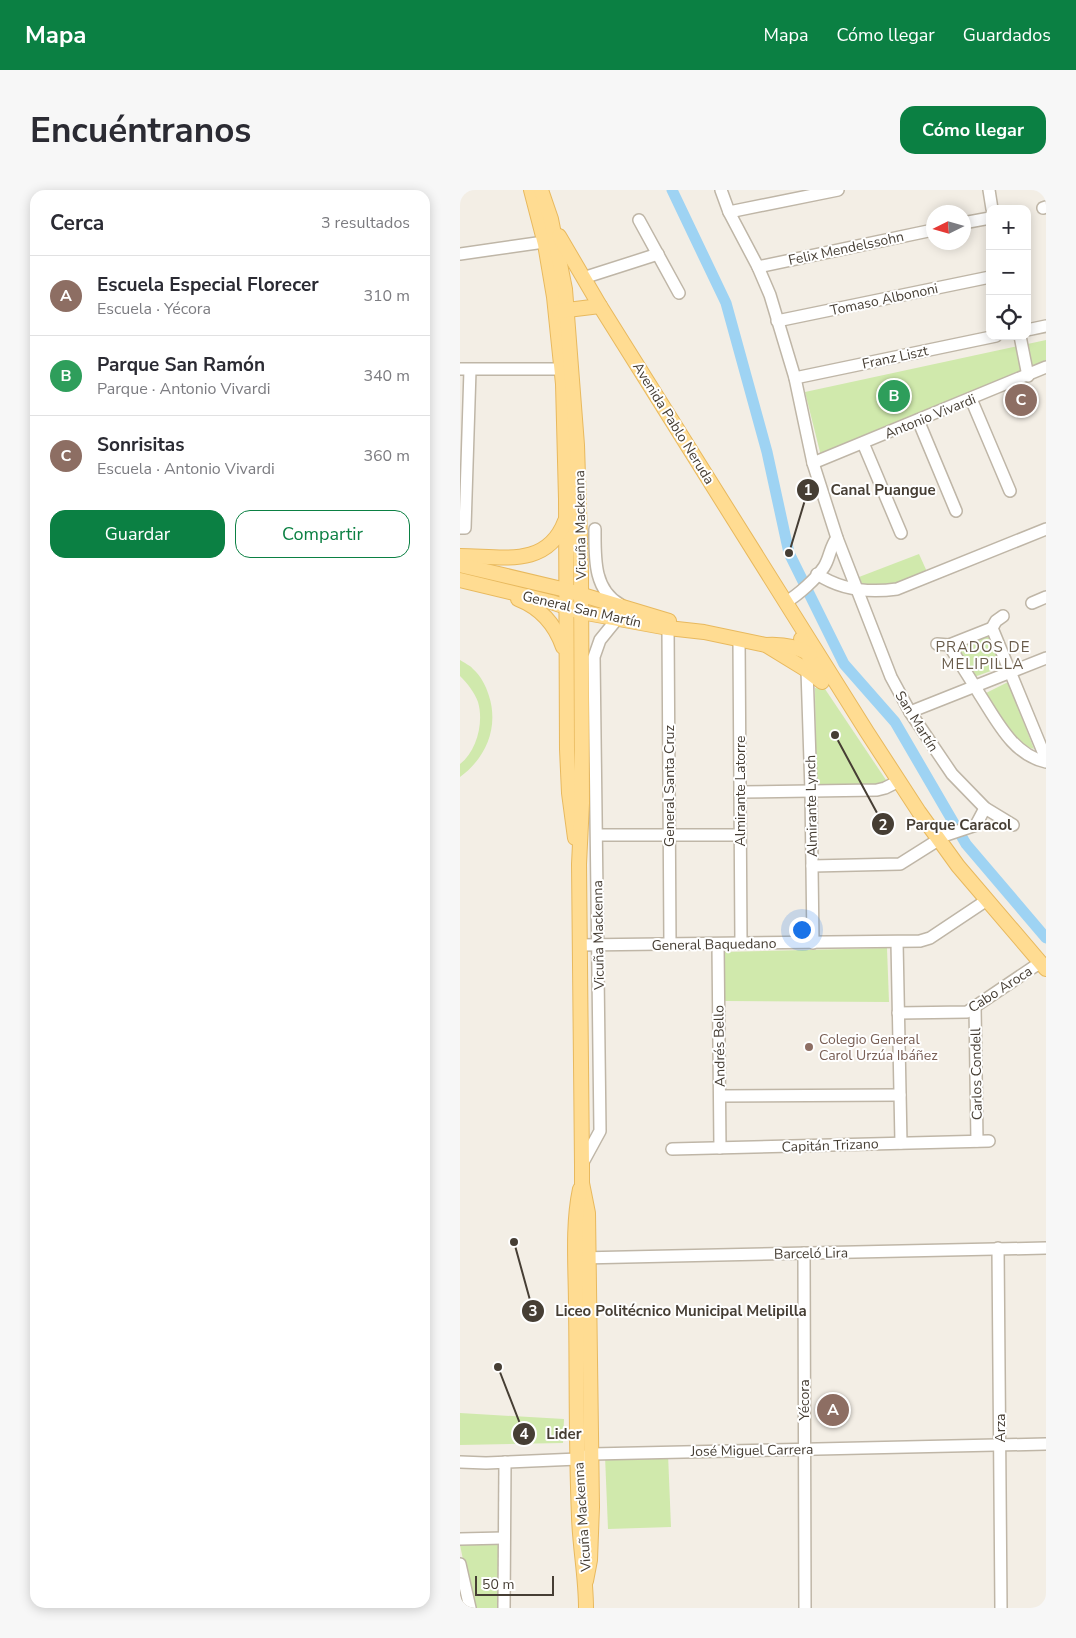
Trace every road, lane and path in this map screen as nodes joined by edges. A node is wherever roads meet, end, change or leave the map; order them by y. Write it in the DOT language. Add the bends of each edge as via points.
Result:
graph roads {
  1 [pos="531,190"];
  2 [pos="540,190"];
  3 [pos="721,190"];
  4 [pos="838,190"];
  5 [pos="989,190"];
  6 [pos="991,205"];
  7 [pos="728,212"];
  8 [pos="986,219"];
  9 [pos="639,220"];
  10 [pos="971,222"];
  11 [pos="553,227"];
  12 [pos="926,232"];
  13 [pos="544,242"];
  14 [pos="460,254"];
  15 [pos="658,254"];
  16 [pos="758,267"];
  17 [pos="583,278"];
  18 [pos="986,278"];
  19 [pos="679,293"];
  20 [pos="600,306"];
  21 [pos="562,311"];
  22 [pos="777,321"];
  23 [pos="1046,326"];
  24 [pos="1031,329"];
  25 [pos="986,338"];
  26 [pos="1021,340"];
  27 [pos="1046,367"];
  28 [pos="567,369"];
  29 [pos="465,370"];
  30 [pos="1028,376"];
  31 [pos="795,378"];
  32 [pos="971,399"];
  33 [pos="918,420"];
  34 [pos="863,444"];
  35 [pos="813,463"];
  36 [pos="1010,491"];
  37 [pos="956,511"];
  38 [pos="566,515"];
  39 [pos="462,528"];
  40 [pos="595,529"];
  41 [pos="1045,531"];
  42 [pos="901,533"];
  43 [pos="837,538"];
  44 [pos="460,556"];
  45 [pos="460,566"];
  46 [pos="817,574"];
  47 [pos="460,580"];
  48 [pos="499,590"];
  49 [pos="566,590"];
  50 [pos="858,590"];
  51 [pos="581,594"];
  52 [pos="1046,597"];
  53 [pos="786,602"];
  54 [pos="1032,603"];
  55 [pos="566,607"];
  56 [pos="581,612"];
  57 [pos="620,612"];
  58 [pos="1003,616"];
  59 [pos="797,624"];
  60 [pos="668,628"];
  61 [pos="992,628"];
  62 [pos="704,632"];
  63 [pos="739,639"];
  64 [pos="773,644"];
  65 [pos="937,644"];
  66 [pos="949,646"];
  67 [pos="806,651"];
  68 [pos="566,655"];
  69 [pos="1046,658"];
  70 [pos="824,664"];
  71 [pos="806,670"];
  72 [pos="1010,672"];
  73 [pos="822,682"];
  74 [pos="975,686"];
  75 [pos="910,712"];
  76 [pos="858,718"];
  77 [pos="1046,761"];
  78 [pos="898,781"];
  79 [pos="740,792"];
  80 [pos="811,792"];
  81 [pos="983,811"];
  82 [pos="1013,825"];
  83 [pos="740,834"];
  84 [pos="597,835"];
  85 [pos="669,835"];
  86 [pos="942,837"];
  87 [pos="579,864"];
  88 [pos="812,866"];
  89 [pos="987,900"];
  90 [pos="897,942"];
  91 [pos="741,943"];
  92 [pos="813,943"];
  93 [pos="670,944"];
  94 [pos="718,944"];
  95 [pos="580,945"];
  96 [pos="598,945"];
  97 [pos="1043,966"];
  98 [pos="975,1006"];
  99 [pos="898,1013"];
  100 [pos="900,1095"];
  101 [pos="720,1096"];
  102 [pos="977,1141"];
  103 [pos="989,1141"];
  104 [pos="901,1143"];
  105 [pos="720,1148"];
  106 [pos="672,1150"];
  107 [pos="582,1164"];
  108 [pos="998,1248"];
  109 [pos="1046,1248"];
  110 [pos="804,1253"];
  111 [pos="582,1258"];
  112 [pos="1046,1444"];
  113 [pos="1000,1445"];
  114 [pos="804,1449"];
  115 [pos="592,1454"];
  116 [pos="578,1459"];
  117 [pos="460,1462"];
  118 [pos="505,1462"];
  119 [pos="504,1538"];
  120 [pos="460,1539"];
  121 [pos="460,1564"];
  122 [pos="586,1581"];
  123 [pos="470,1608"];
  124 [pos="504,1608"];
  125 [pos="586,1608"];
  126 [pos="805,1608"];
  127 [pos="1001,1608"];
  1 -- 13 [label="main road, Vicuña Mackenna"];
  2 -- 11 [label="main road, Vicuña Mackenna"];
  3 -- 7 [label="street, San Martín"];
  4 -- 7 [label="street"];
  5 -- 6 [label="street"];
  7 -- 16 [label="street, San Martín"];
  8 -- 10 [label="street"];
  9 -- 15 [label="street"];
  11 -- 17 [label="main road, Avenida Pablo Neruda"];
  11 -- 21 [label="main road, Vicuña Mackenna" via="561,265"];
  12 -- 16 [label="street, Felix Mendelssohn"];
  13 -- 14 [label="street"];
  13 -- 21 [label="main road, Vicuña Mackenna"];
  15 -- 17 [label="street"];
  15 -- 19 [label="street"];
  16 -- 22 [label="street, San Martín"];
  17 -- 20 [label="main road, Avenida Pablo Neruda"];
  18 -- 22 [label="street, Tomaso Albononi"];
  20 -- 21 [label="main road"];
  20 -- 53 [label="main road, Avenida Pablo Neruda"];
  21 -- 28 [label="main road, Vicuña Mackenna"];
  22 -- 31 [label="street, San Martín"];
  23 -- 24 [label="street"];
  25 -- 31 [label="street, Franz Liszt"];
  26 -- 30 [label="street"];
  27 -- 30 [label="street, Antonio Vivardi"];
  28 -- 29 [label="street"];
  28 -- 38 [label="main road, Vicuña Mackenna"];
  28 -- 51 [label="main road, Vicuña Mackenna" via="578,445"];
  29 -- 39 [label="street"];
  30 -- 32 [label="street, Antonio Vivardi"];
  31 -- 35 [label="street, San Martín"];
  32 -- 33 [label="street, Antonio Vivardi"];
  32 -- 36 [label="street"];
  33 -- 34 [label="street, Antonio Vivardi"];
  33 -- 37 [label="street"];
  34 -- 35 [label="street, Antonio Vivardi"];
  34 -- 42 [label="street"];
  35 -- 43 [label="street, San Martín"];
  38 -- 44 [label="main road" via="560,531 536,553 515,558"];
  38 -- 49 [label="main road, Vicuña Mackenna"];
  40 -- 57 [label="street, Vicuña Mackenna" via="598,577"];
  41 -- 50 [label="street" via="897,588"];
  43 -- 46 [label="street"];
  43 -- 50 [label="street, San Martín"];
  45 -- 49 [label="main road, General San Martín"];
  46 -- 50 [label="street" via="828,581"];
  46 -- 53 [label="street"];
  47 -- 48 [label="main road, General San Martín"];
  48 -- 55 [label="main road, General San Martín"];
  48 -- 68 [label="main road" via="531,605 547,618 556,630"];
  49 -- 51 [label="main road, General San Martín"];
  49 -- 55 [label="main road, Vicuña Mackenna"];
  50 -- 75 [label="street, San Martín" via="888,671"];
  51 -- 56 [label="main road, Vicuña Mackenna"];
  51 -- 57 [label="main road, General San Martín"];
  52 -- 54 [label="street"];
  53 -- 59 [label="main road, Avenida Pablo Neruda"];
  55 -- 56 [label="main road, General San Martín"];
  55 -- 68 [label="main road, Vicuña Mackenna"];
  56 -- 57 [label="main road, General San Martín"];
  56 -- 87 [label="main road, Vicuña Mackenna" via="582,803"];
  57 -- 60 [label="main road, General San Martín"];
  57 -- 62 [label="main road, General San Martín"];
  57 -- 84 [label="street, Vicuña Mackenna" via="600,640 594,657"];
  58 -- 61 [label="street"];
  59 -- 64 [label="main road" via="792,637"];
  59 -- 67 [label="main road, Avenida Pablo Neruda"];
  59 -- 70 [label="main road, Avenida Pablo Neruda"];
  60 -- 62 [label="main road, General San Martín"];
  60 -- 85 [label="street, General Santa Cruz"];
  61 -- 66 [label="street"];
  61 -- 72 [label="street"];
  62 -- 63 [label="main road, General San Martín"];
  63 -- 64 [label="main road, General San Martín"];
  63 -- 79 [label="street, Almirante Latorre"];
  64 -- 67 [label="main road, General San Martín"];
  64 -- 71 [label="main road, General San Martín"];
  65 -- 66 [label="street"];
  66 -- 74 [label="street"];
  67 -- 70 [label="main road, General San Martín"];
  67 -- 73 [label="main road, Avenida Pablo Neruda"];
  68 -- 87 [label="main road, Vicuña Mackenna" via="570,793"];
  69 -- 72 [label="street"];
  70 -- 76 [label="main road, Avenida Pablo Neruda"];
  71 -- 73 [label="main road, General San Martín"];
  71 -- 80 [label="street, Almirante Lynch"];
  72 -- 74 [label="street"];
  72 -- 77 [label="street"];
  73 -- 76 [label="main road, Avenida Pablo Neruda"];
  74 -- 75 [label="street"];
  74 -- 77 [label="street" via="1014,744 1030,756"];
  75 -- 81 [label="street, San Martín" via="952,774"];
  76 -- 78 [label="main road, Avenida Pablo Neruda"];
  78 -- 80 [label="street" via="877,790"];
  78 -- 86 [label="main road, Avenida Pablo Neruda"];
  79 -- 80 [label="street"];
  79 -- 83 [label="street, Almirante Latorre"];
  80 -- 88 [label="street, Almirante Lynch"];
  81 -- 82 [label="street, San Martín"];
  81 -- 86 [label="street" via="976,825"];
  83 -- 85 [label="street"];
  83 -- 91 [label="street, Almirante Latorre"];
  84 -- 85 [label="street"];
  84 -- 96 [label="street, Vicuña Mackenna"];
  85 -- 93 [label="street, General Santa Cruz"];
  86 -- 88 [label="street" via="897,864"];
  86 -- 89 [label="main road, Avenida Pablo Neruda" via="958,866"];
  87 -- 95 [label="main road, Vicuña Mackenna"];
  88 -- 92 [label="street, Almirante Lynch"];
  89 -- 90 [label="street, General Baquedano" via="927,940"];
  89 -- 97 [label="main road, Avenida Pablo Neruda"];
  90 -- 92 [label="street, General Baquedano"];
  90 -- 99 [label="street"];
  91 -- 92 [label="street, General Baquedano"];
  91 -- 94 [label="street, General Baquedano"];
  93 -- 94 [label="street, General Baquedano"];
  93 -- 96 [label="street, General Baquedano"];
  94 -- 101 [label="street, Andrés Bello"];
  95 -- 96 [label="street, General Baquedano"];
  95 -- 107 [label="main road, Vicuña Mackenna"];
  96 -- 107 [label="street, Vicuña Mackenna" via="600,1131"];
  97 -- 98 [label="street, Cabo Aroca"];
  98 -- 99 [label="street, Cabo Aroca" via="967,1012"];
  98 -- 102 [label="street, Carlos Condell"];
  99 -- 100 [label="street"];
  100 -- 101 [label="street"];
  100 -- 104 [label="street"];
  101 -- 105 [label="street, Andrés Bello"];
  102 -- 103 [label="street, Capitán Trizano"];
  102 -- 104 [label="street, Capitán Trizano"];
  104 -- 105 [label="street, Capitán Trizano"];
  105 -- 106 [label="street, Capitán Trizano"];
  107 -- 111 [label="main road, Vicuña Mackenna" via="588,1214"];
  108 -- 109 [label="street, Barceló Lira"];
  108 -- 110 [label="street, Barceló Lira"];
  108 -- 113 [label="street, Arza"];
  110 -- 111 [label="street, Barceló Lira"];
  110 -- 114 [label="street, Yécora"];
  111 -- 115 [label="main road, Vicuña Mackenna"];
  111 -- 116 [label="main road, Vicuña Mackenna"];
  112 -- 113 [label="street, José Miguel Carrera"];
  113 -- 114 [label="street, José Miguel Carrera"];
  113 -- 127 [label="street, Arza"];
  114 -- 115 [label="street, José Miguel Carrera"];
  114 -- 126 [label="street, Yécora"];
  115 -- 116 [label="street, José Miguel Carrera"];
  115 -- 122 [label="main road, Vicuña Mackenna" via="591,1538"];
  116 -- 118 [label="street, José Miguel Carrera"];
  116 -- 122 [label="main road, Vicuña Mackenna" via="580,1535"];
  117 -- 118 [label="street, José Miguel Carrera"];
  118 -- 119 [label="street"];
  119 -- 120 [label="street"];
  119 -- 124 [label="street"];
  121 -- 123 [label="street"];
  122 -- 125 [label="main road, Vicuña Mackenna"];
}
